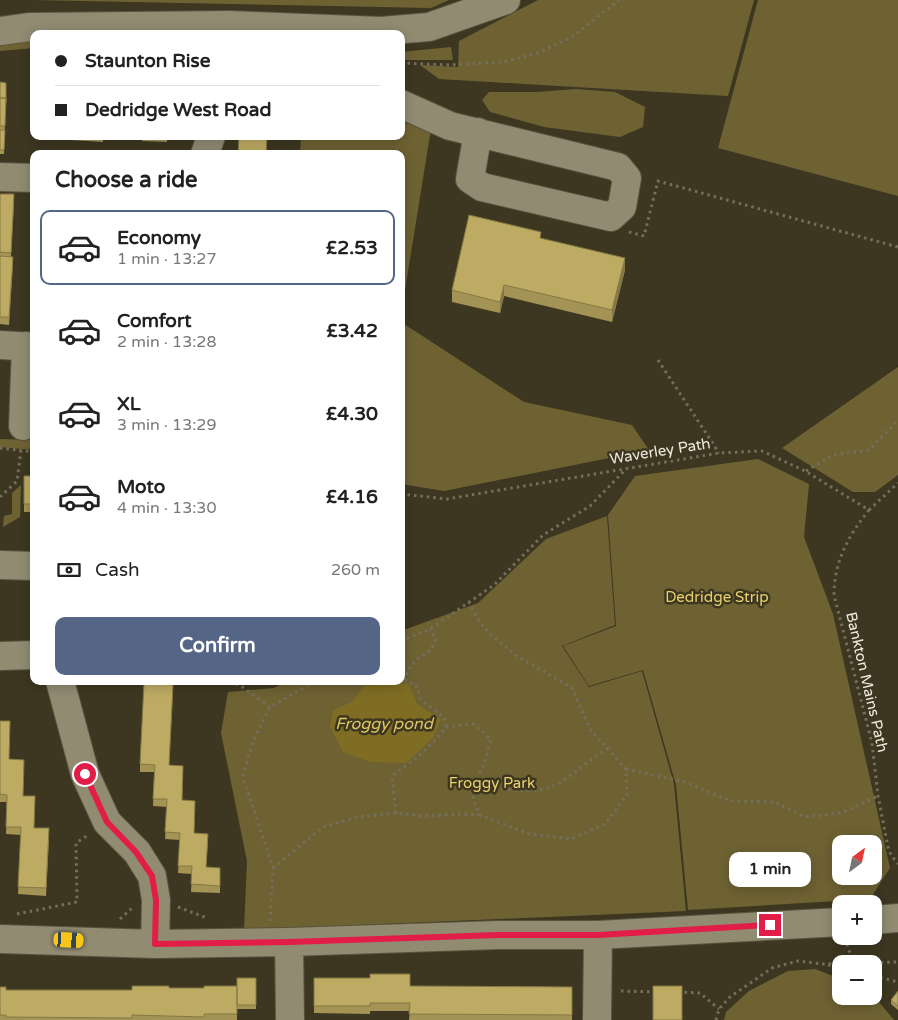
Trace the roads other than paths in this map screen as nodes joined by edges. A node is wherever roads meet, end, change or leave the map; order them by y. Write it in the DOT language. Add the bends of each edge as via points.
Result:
graph roads {
  1 [pos="506,0"];
  2 [pos="323,30"];
  3 [pos="404,30"];
  4 [pos="0,31"];
  5 [pos="405,106"];
  6 [pos="478,132"];
  7 [pos="0,177"];
  8 [pos="30,178"];
  9 [pos="20,346"];
  10 [pos="22,438"];
  11 [pos="1,565"];
  12 [pos="30,566"];
  13 [pos="30,655"];
  14 [pos="0,656"];
  15 [pos="61,685"];
  16 [pos="898,918"];
  17 [pos="882,919"];
  18 [pos="832,922"];
  19 [pos="4,927"];
  20 [pos="598,935"];
  21 [pos="280,942"];
  22 [pos="155,944"];
  23 [pos="290,1020"];
  24 [pos="597,1020"];
  1 -- 3 [label="street" via="429,27"];
  2 -- 4 [label="street" via="229,25 30,27"];
  5 -- 6 [label="street" via="450,126"];
  6 -- 6 [label="street" via="618,167 627,178 622,207 611,217 482,187 470,179"];
  7 -- 8 [label="street"];
  9 -- 10 [label="street"];
  11 -- 12 [label="street"];
  13 -- 14 [label="street"];
  15 -- 22 [label="street" via="85,774 107,822 136,852 152,876 156,900"];
  16 -- 17 [label="street"];
  18 -- 20 [label="street"];
  19 -- 22 [label="street"];
  20 -- 21 [label="street"];
  20 -- 24 [label="street"];
  21 -- 22 [label="street"];
  21 -- 23 [label="street"];
}
